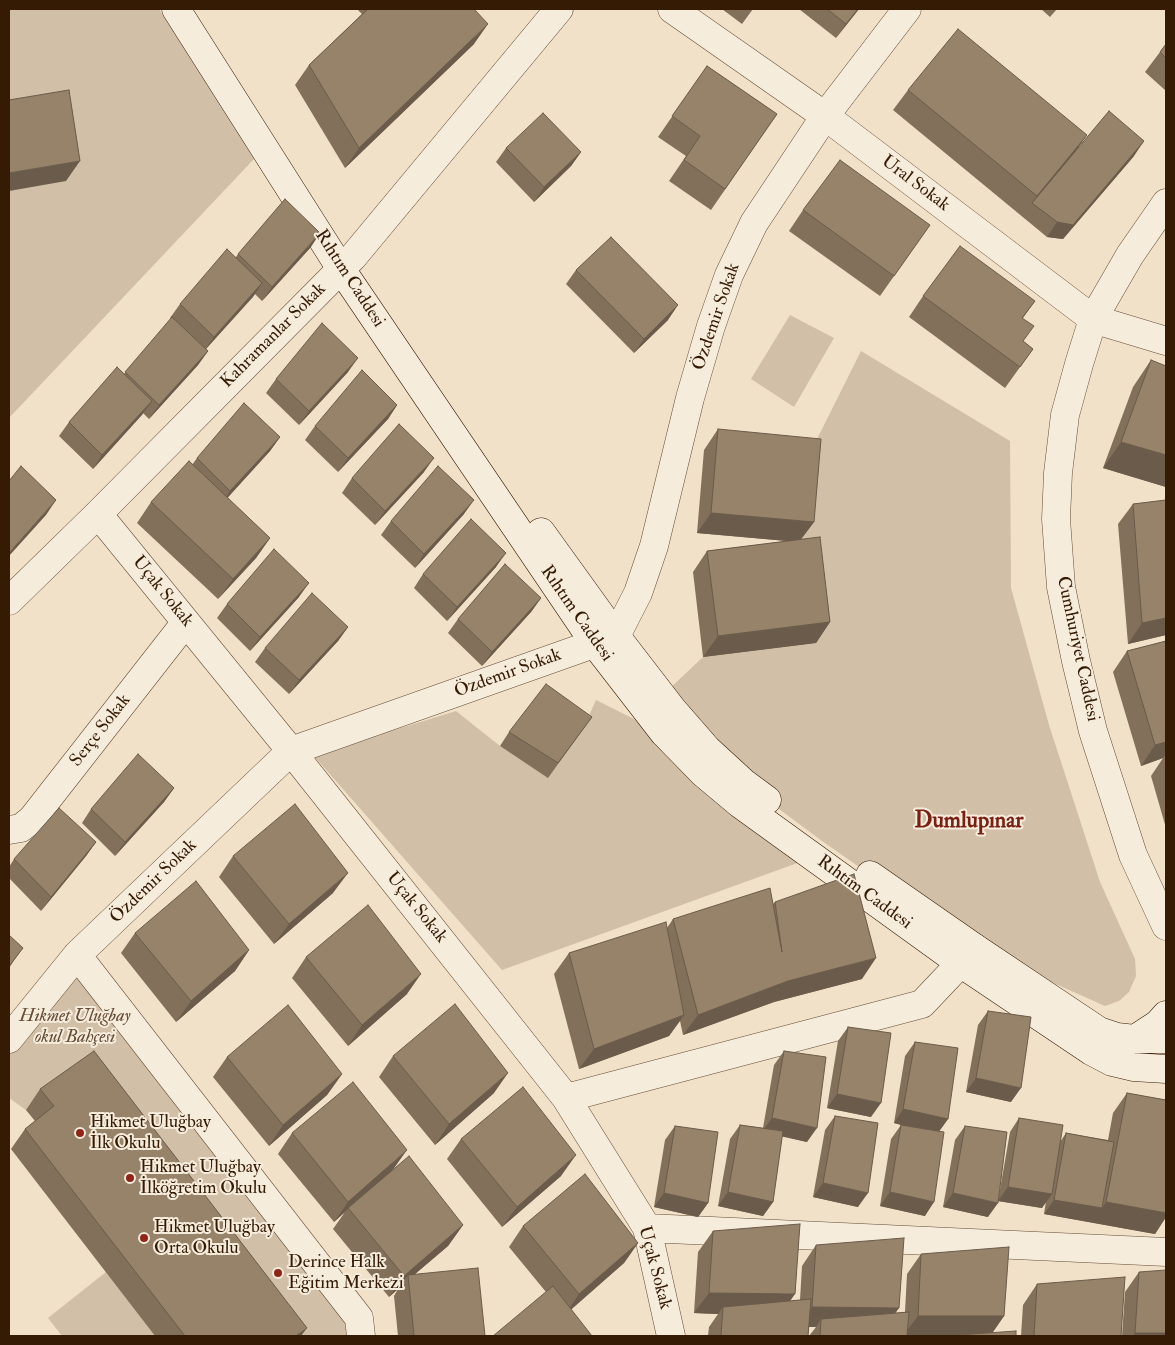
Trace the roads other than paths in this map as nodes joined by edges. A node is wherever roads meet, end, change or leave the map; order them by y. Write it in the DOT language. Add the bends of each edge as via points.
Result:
graph roads {
  1 [pos="176,9"];
  2 [pos="196,9"];
  3 [pos="559,9"];
  4 [pos="672,9"];
  5 [pos="907,9"];
  6 [pos="825,116"];
  7 [pos="1166,203"];
  8 [pos="347,263"];
  9 [pos="1094,319"];
  10 [pos="1166,341"];
  11 [pos="98,514"];
  12 [pos="9,601"];
  13 [pos="186,622"];
  14 [pos="605,640"];
  15 [pos="290,751"];
  16 [pos="9,830"];
  17 [pos="1166,926"];
  18 [pos="77,955"];
  19 [pos="968,955"];
  20 [pos="1166,1015"];
  21 [pos="1166,1038"];
  22 [pos="9,1039"];
  23 [pos="1135,1039"];
  24 [pos="1133,1067"];
  25 [pos="1166,1069"];
  26 [pos="1166,1086"];
  27 [pos="566,1098"];
  28 [pos="646,1228"];
  29 [pos="1166,1252"];
  30 [pos="361,1336"];
  31 [pos="671,1336"];
  1 -- 8 [label="street, Rıhtım Caddesi"];
  2 -- 8 [label="street, Rıhtım Caddesi"];
  3 -- 8 [label="street, Kahramanlar Sokak"];
  4 -- 6 [label="street, Ural Sokak"];
  5 -- 6 [label="street, Özdemir Sokak"];
  6 -- 9 [label="street, Ural Sokak"];
  6 -- 14 [label="street, Özdemir Sokak" via="754,223 729,275 690,398 654,546 638,592"];
  7 -- 9 [label="street, Cumhuriyet Caddesi" via="1130,255"];
  8 -- 11 [label="street, Kahramanlar Sokak"];
  8 -- 14 [label="street, Rıhtım Caddesi" via="504,482"];
  9 -- 10 [label="street, Ural Sokak"];
  9 -- 17 [label="street, Cumhuriyet Caddesi" via="1065,414 1056,518 1061,588 1093,731 1133,855"];
  11 -- 12 [label="street, Kahramanlar Sokak"];
  11 -- 13 [label="street, Uçak Sokak"];
  13 -- 15 [label="street, Uçak Sokak"];
  13 -- 16 [label="street, Serçe Sokak" via="32,819 21,828"];
  14 -- 15 [label="street, Özdemir Sokak"];
  14 -- 19 [label="street, Rıhtım Caddesi" via="708,750 744,783"];
  15 -- 18 [label="street, Özdemir Sokak"];
  15 -- 27 [label="street, Uçak Sokak"];
  18 -- 22 [label="street, Özdemir Sokak"];
  18 -- 30 [label="street" via="359,1318"];
  19 -- 23 [label="street, Rıhtım Caddesi" via="1100,1031"];
  19 -- 24 [label="street, Rıhtım Caddesi" via="1091,1051 1112,1062"];
  19 -- 27 [label="street" via="922,1004"];
  20 -- 23 [label="street"];
  21 -- 23 [label="street, Rıhtım Caddesi"];
  24 -- 25 [label="street"];
  24 -- 26 [label="street"];
  27 -- 28 [label="street, Uçak Sokak"];
  28 -- 29 [label="street"];
  28 -- 31 [label="street, Uçak Sokak"];
}
